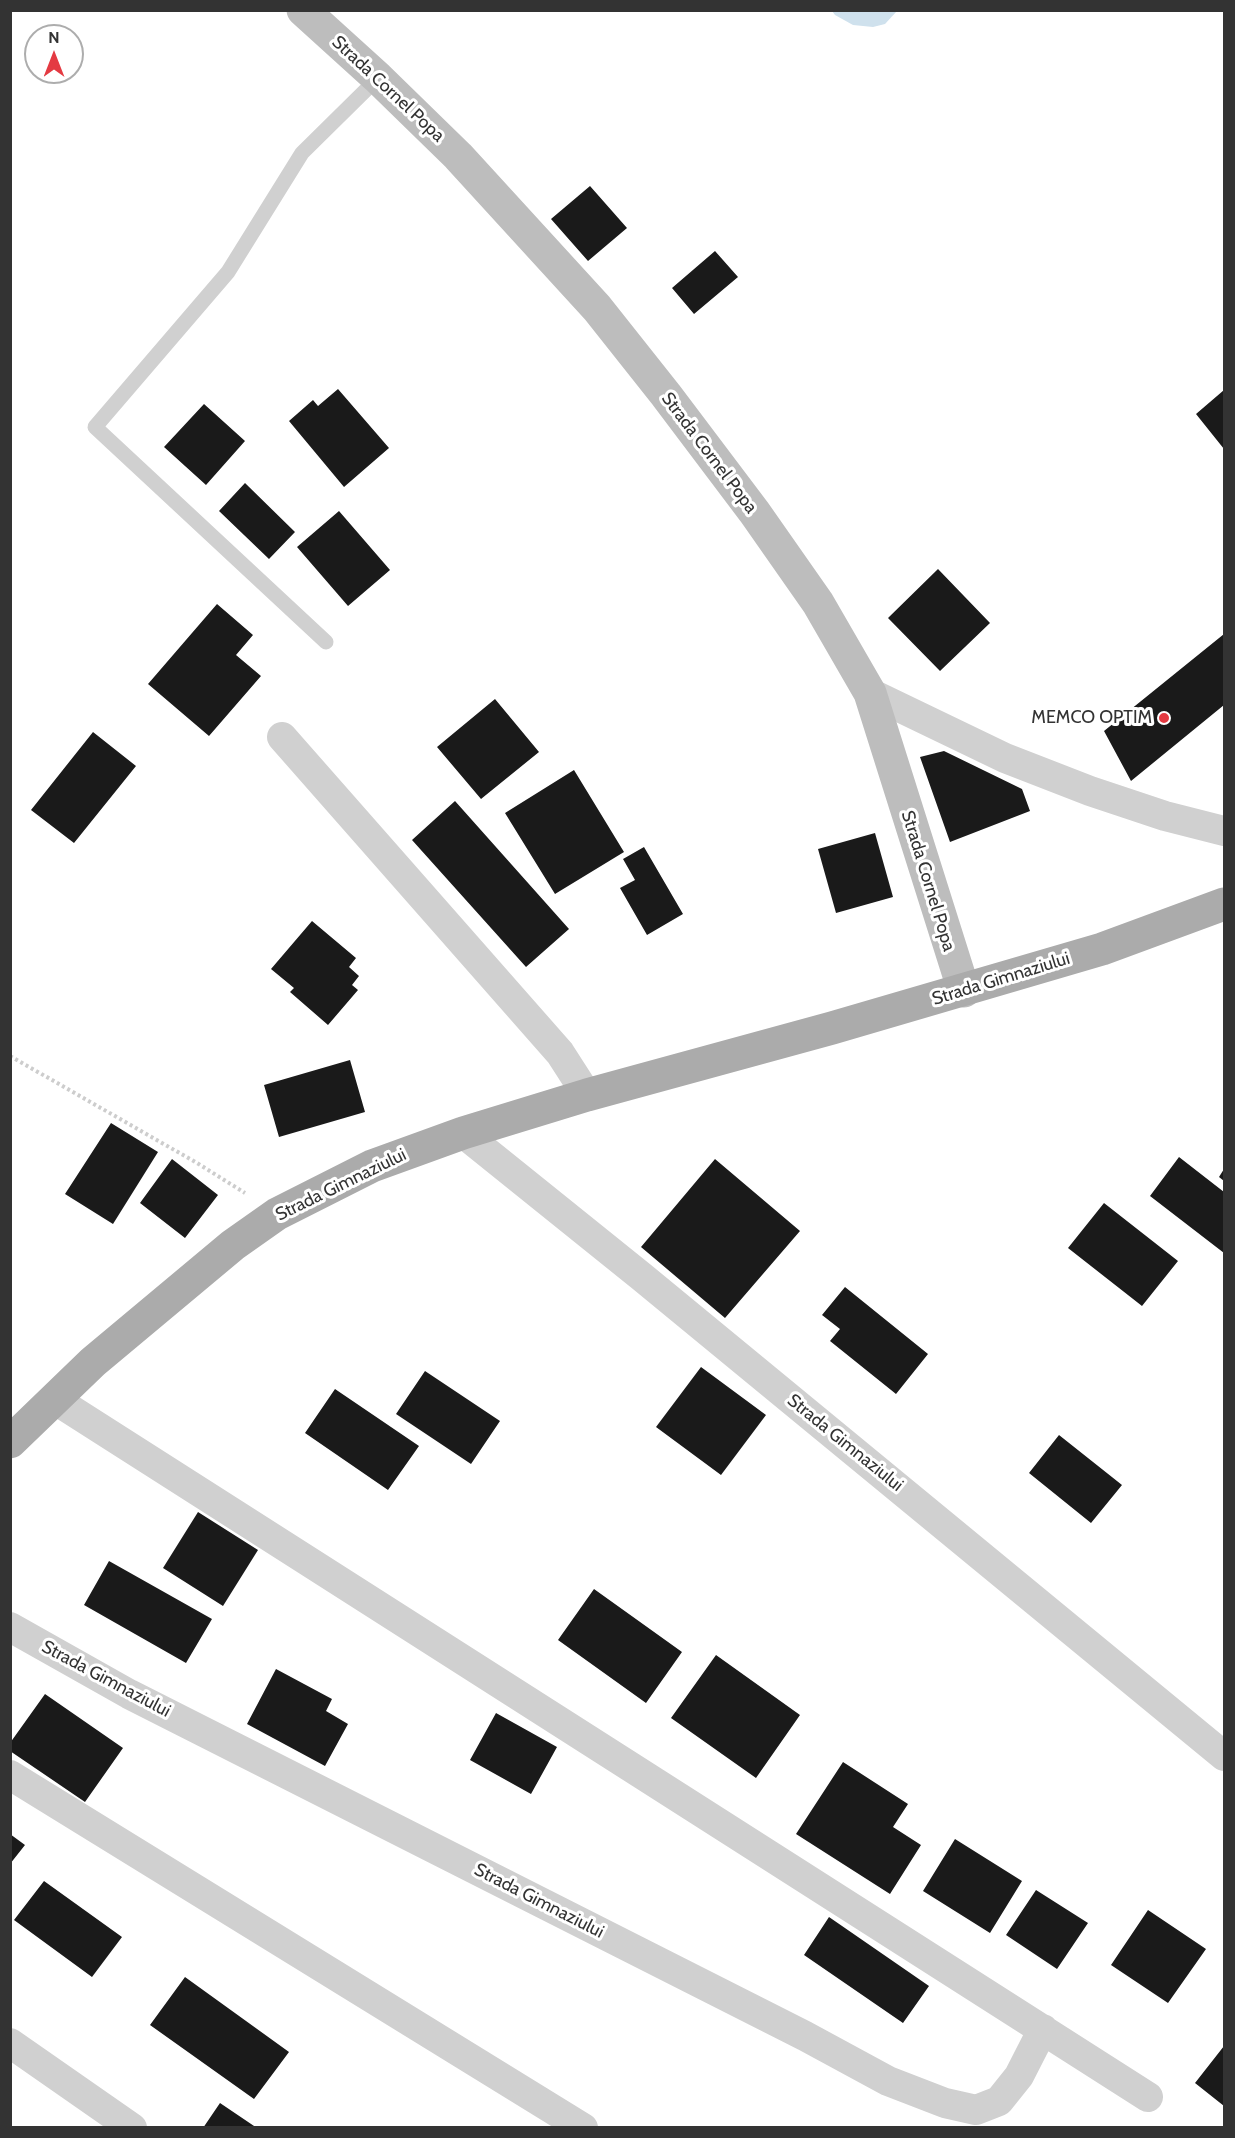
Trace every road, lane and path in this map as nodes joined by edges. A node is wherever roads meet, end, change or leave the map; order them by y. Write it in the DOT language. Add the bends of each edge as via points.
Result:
graph roads {
  1 [pos="303,10"];
  2 [pos="378,78"];
  3 [pos="326,642"];
  4 [pos="870,693"];
  5 [pos="282,737"];
  6 [pos="1224,831"];
  7 [pos="1224,904"];
  8 [pos="964,991"];
  9 [pos="10,1056"];
  10 [pos="587,1095"];
  11 [pos="463,1133"];
  12 [pos="277,1214"];
  13 [pos="54,1399"];
  14 [pos="10,1442"];
  15 [pos="10,1627"];
  16 [pos="1224,1756"];
  17 [pos="10,1775"];
  18 [pos="1042,2030"];
  19 [pos="10,2043"];
  20 [pos="1148,2097"];
  21 [pos="132,2127"];
  22 [pos="583,2127"];
  1 -- 2 [label="main road, Strada Cornel Popa"];
  2 -- 3 [label="lane" via="302,153 228,272 95,427"];
  2 -- 4 [label="main road, Strada Cornel Popa" via="458,156 597,308 762,522 819,603"];
  4 -- 6 [label="street" via="1005,758 1143,809"];
  4 -- 8 [label="main road, Strada Cornel Popa"];
  5 -- 10 [label="street" via="560,1053"];
  7 -- 8 [label="main road, Strada Gimnaziului" via="1102,949"];
  8 -- 10 [label="main road, Strada Gimnaziului"];
  9 -- 12 [label="path" via="197,1163"];
  10 -- 11 [label="main road, Strada Gimnaziului"];
  11 -- 12 [label="main road, Strada Gimnaziului" via="372,1166"];
  11 -- 16 [label="street, Strada Gimnaziului"];
  12 -- 13 [label="main road, Strada Gimnaziului" via="232,1245"];
  13 -- 14 [label="main road, Strada Gimnaziului"];
  13 -- 18 [label="street"];
  15 -- 18 [label="street, Strada Gimnaziului" via="129,1694 888,2081 935,2100 976,2110 999,2101 1019,2076"];
  17 -- 22 [label="street"];
  18 -- 20 [label="street"];
  19 -- 21 [label="street"];
}
